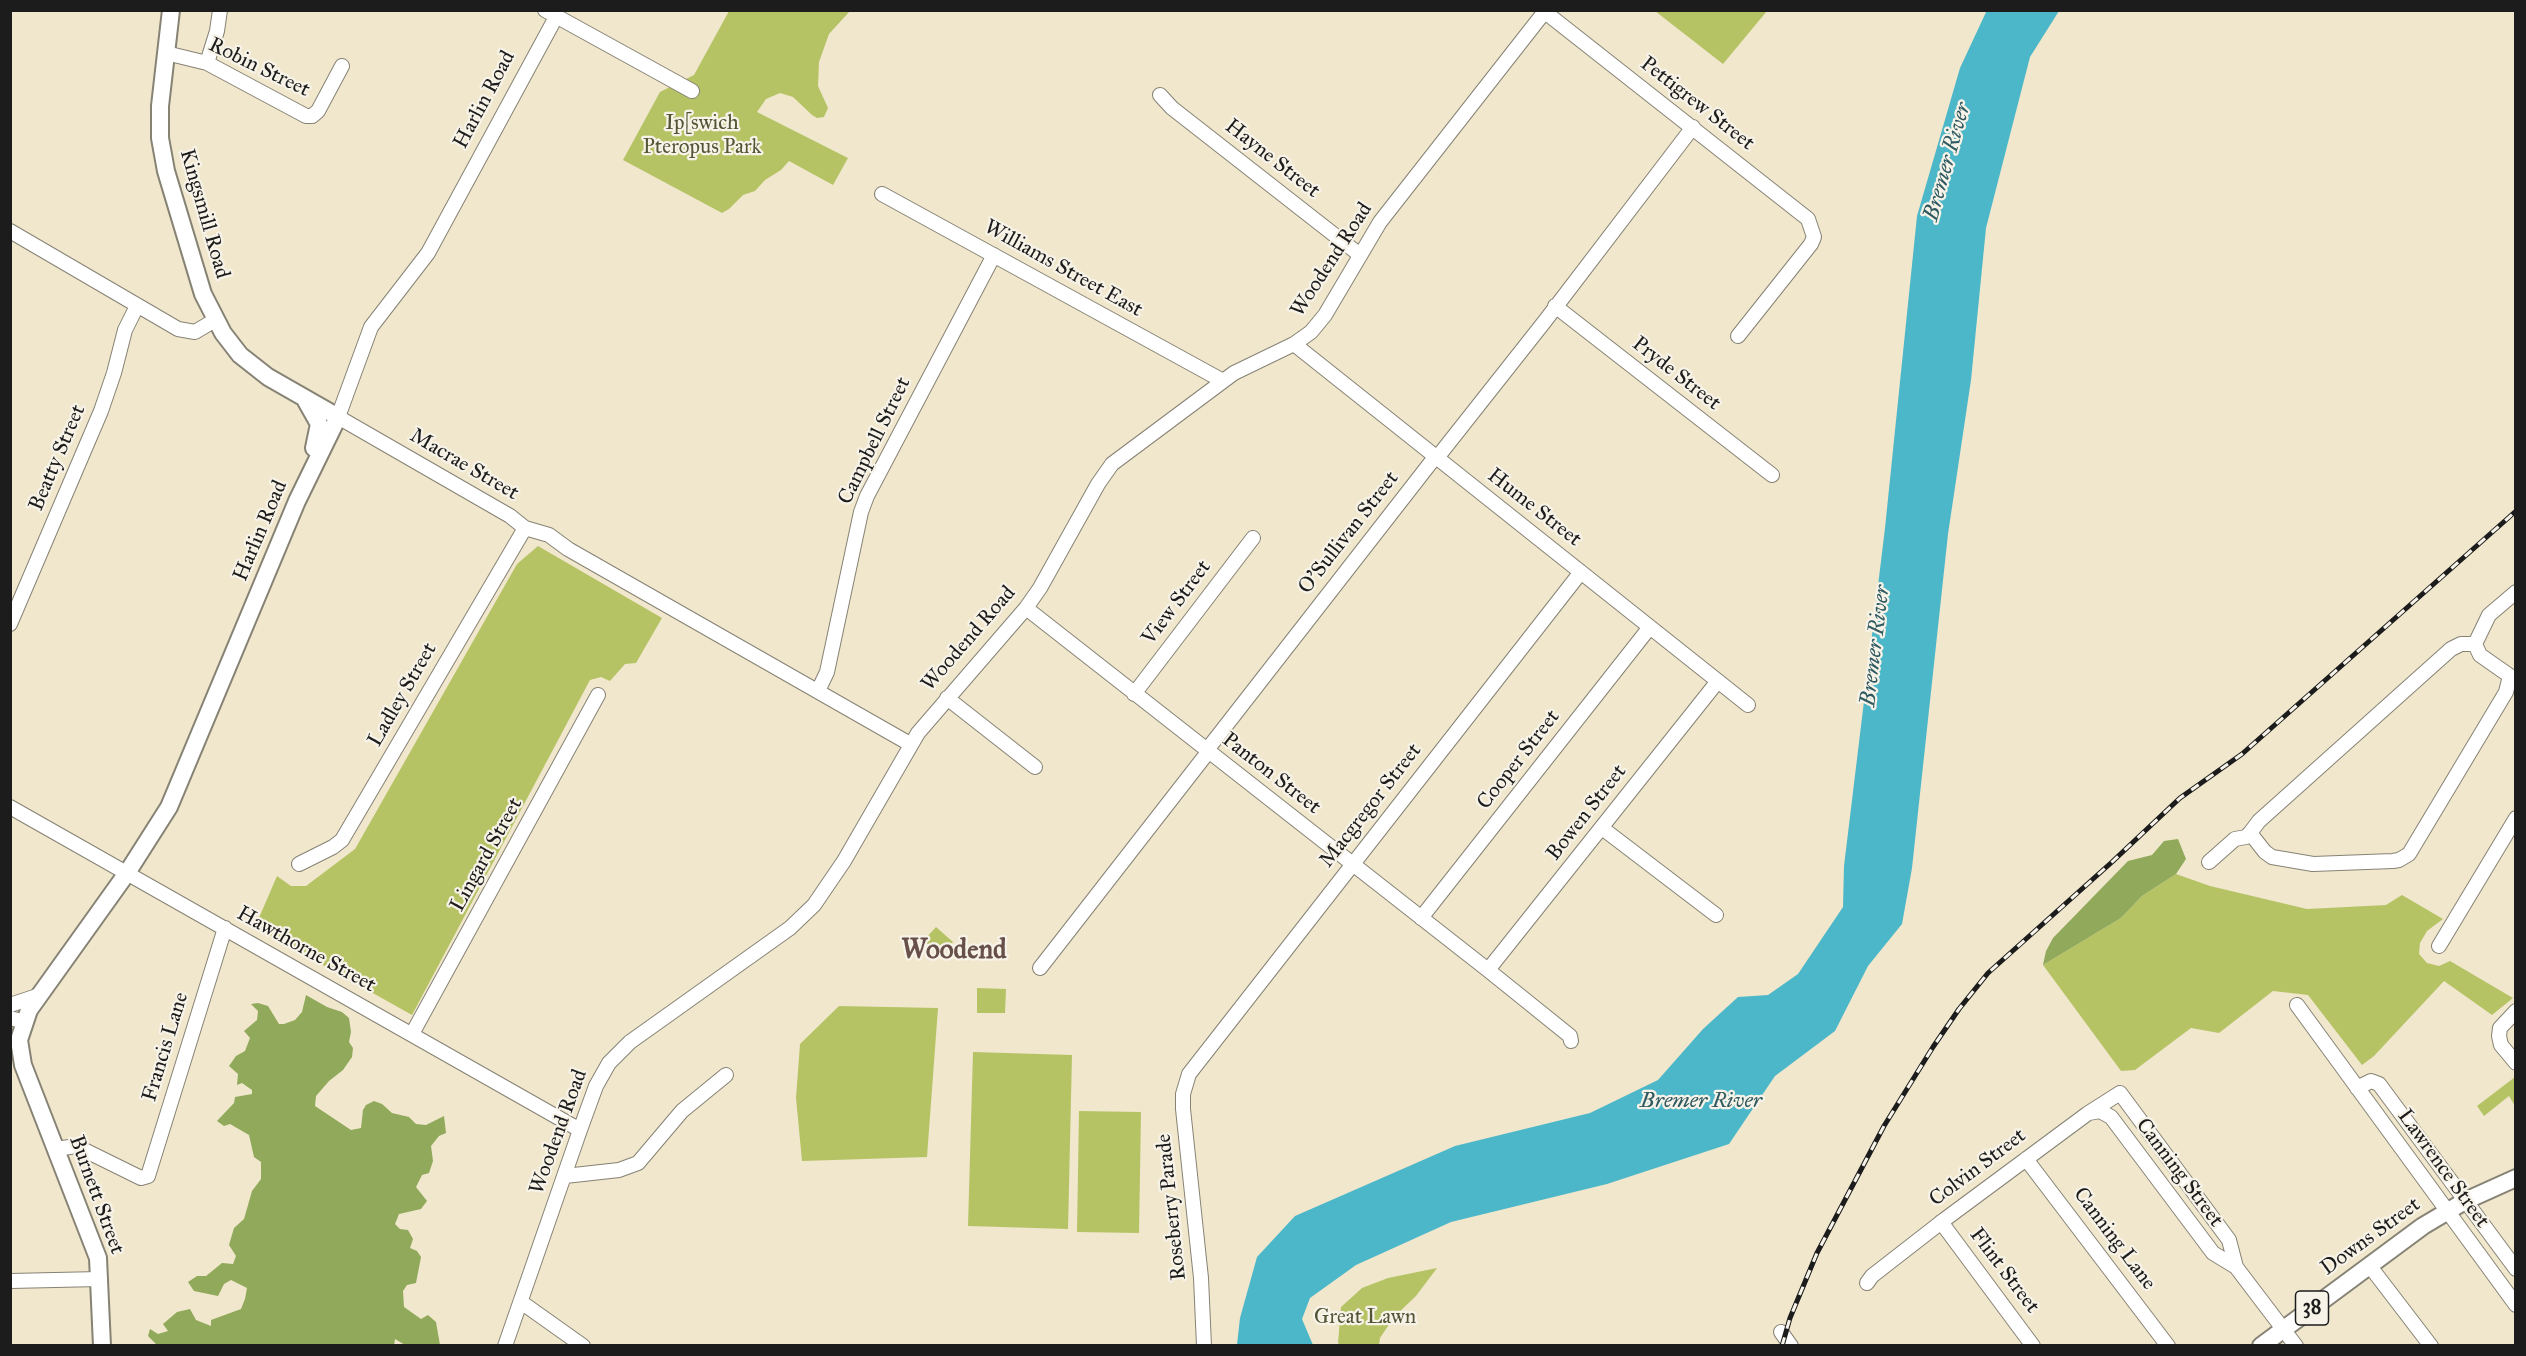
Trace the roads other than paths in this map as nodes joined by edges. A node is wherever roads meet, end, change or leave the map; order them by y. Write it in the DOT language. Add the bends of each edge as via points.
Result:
graph roads {
  1 [pos="171,10"];
  2 [pos="220,10"];
  3 [pos="1545,11"];
  4 [pos="550,14"];
  5 [pos="166,52"];
  6 [pos="207,63"];
  7 [pos="342,66"];
  8 [pos="692,91"];
  9 [pos="1160,95"];
  10 [pos="1693,127"];
  11 [pos="882,194"];
  12 [pos="10,231"];
  13 [pos="994,255"];
  14 [pos="1360,255"];
  15 [pos="136,306"];
  16 [pos="1555,306"];
  17 [pos="216,320"];
  18 [pos="1738,336"];
  19 [pos="1294,344"];
  20 [pos="1223,381"];
  21 [pos="302,395"];
  22 [pos="338,417"];
  23 [pos="1435,456"];
  24 [pos="1772,475"];
  25 [pos="297,501"];
  26 [pos="525,528"];
  27 [pos="1253,538"];
  28 [pos="1581,572"];
  29 [pos="2516,592"];
  30 [pos="1026,608"];
  31 [pos="10,624"];
  32 [pos="1650,627"];
  33 [pos="2475,644"];
  34 [pos="2513,677"];
  35 [pos="1718,681"];
  36 [pos="818,691"];
  37 [pos="1134,694"];
  38 [pos="598,695"];
  39 [pos="947,698"];
  40 [pos="1748,705"];
  41 [pos="910,744"];
  42 [pos="1207,751"];
  43 [pos="1035,767"];
  44 [pos="10,807"];
  45 [pos="2516,818"];
  46 [pos="1602,828"];
  47 [pos="2250,833"];
  48 [pos="2209,862"];
  49 [pos="299,864"];
  50 [pos="1352,864"];
  51 [pos="128,873"];
  52 [pos="1716,915"];
  53 [pos="1422,918"];
  54 [pos="225,928"];
  55 [pos="2439,946"];
  56 [pos="1040,968"];
  57 [pos="1488,970"];
  58 [pos="40,995"];
  59 [pos="10,1005"];
  60 [pos="2297,1005"];
  61 [pos="2516,1011"];
  62 [pos="18,1020"];
  63 [pos="412,1034"];
  64 [pos="1571,1041"];
  65 [pos="10,1046"];
  66 [pos="2516,1063"];
  67 [pos="23,1065"];
  68 [pos="1194,1067"];
  69 [pos="726,1075"];
  70 [pos="2357,1088"];
  71 [pos="2120,1093"];
  72 [pos="2087,1114"];
  73 [pos="580,1130"];
  74 [pos="57,1149"];
  75 [pos="2026,1159"];
  76 [pos="565,1176"];
  77 [pos="2516,1178"];
  78 [pos="2465,1201"];
  79 [pos="2448,1211"];
  80 [pos="1941,1222"];
  81 [pos="2369,1265"];
  82 [pos="2236,1267"];
  83 [pos="2516,1269"];
  84 [pos="100,1279"];
  85 [pos="10,1281"];
  86 [pos="1866,1283"];
  87 [pos="521,1302"];
  88 [pos="2516,1305"];
  89 [pos="2283,1330"];
  90 [pos="1781,1332"];
  91 [pos="102,1346"];
  92 [pos="506,1346"];
  93 [pos="583,1346"];
  94 [pos="1204,1346"];
  95 [pos="1791,1346"];
  96 [pos="2033,1346"];
  97 [pos="2168,1346"];
  98 [pos="2261,1346"];
  99 [pos="2296,1346"];
  100 [pos="2431,1346"];
  1 -- 5 [label="main road, Kingsmill Road"];
  2 -- 6 [label="street"];
  3 -- 10 [label="street, Pettigrew Street"];
  3 -- 14 [label="street, Woodend Road" via="1387,213"];
  4 -- 8 [label="street"];
  4 -- 22 [label="street, Harlin Road" via="428,253 371,327"];
  5 -- 6 [label="street, Robin Street"];
  5 -- 17 [label="main road, Kingsmill Road" via="160,106 162,154 203,294"];
  6 -- 7 [label="street, Robin Street" via="306,116 318,111"];
  9 -- 14 [label="street, Hayne Street"];
  10 -- 16 [label="street, O'Sullivan Street"];
  10 -- 18 [label="street, Pettigrew Street" via="1809,219 1814,237"];
  11 -- 13 [label="street, Williams Street East"];
  12 -- 15 [label="street"];
  13 -- 20 [label="street, Williams Street East"];
  13 -- 36 [label="street, Campbell Street" via="867,496 827,672"];
  14 -- 19 [label="street, Woodend Road" via="1325,315"];
  15 -- 17 [label="street" via="184,332 195,332"];
  15 -- 31 [label="street, Beatty Street" via="101,411"];
  16 -- 23 [label="street, O'Sullivan Street"];
  16 -- 24 [label="street, Pryde Street"];
  17 -- 21 [label="main road, Macrae Street" via="245,359"];
  19 -- 20 [label="street, Woodend Road"];
  19 -- 23 [label="street, Hume Street"];
  20 -- 30 [label="street, Woodend Road" via="1112,464"];
  21 -- 22 [label="main road, Macrae Street"];
  21 -- 25 [label="main road" via="315,414 319,430"];
  22 -- 25 [label="main road, Harlin Road"];
  22 -- 26 [label="street, Macrae Street"];
  23 -- 28 [label="street, Hume Street"];
  23 -- 42 [label="street, O'Sullivan Street"];
  25 -- 51 [label="main road, Harlin Road" via="176,794"];
  26 -- 36 [label="street, Macrae Street" via="549,535"];
  26 -- 49 [label="street, Ladley Street" via="342,840"];
  27 -- 37 [label="street, View Street"];
  28 -- 32 [label="street, Hume Street"];
  28 -- 50 [label="street, Macgregor Street"];
  29 -- 33 [label="street" via="2489,615"];
  30 -- 37 [label="street, Panton Street"];
  30 -- 39 [label="street, Woodend Road"];
  32 -- 35 [label="street, Hume Street"];
  32 -- 53 [label="street, Cooper Street"];
  33 -- 34 [label="street" via="2480,655"];
  33 -- 47 [label="street" via="2451,649"];
  34 -- 47 [label="street" via="2404,858 2303,864 2272,857"];
  35 -- 40 [label="street, Hume Street"];
  35 -- 46 [label="street, Bowen Street"];
  36 -- 41 [label="street, Macrae Street"];
  37 -- 42 [label="street, Panton Street"];
  38 -- 63 [label="street, Lingard Street"];
  39 -- 41 [label="street, Woodend Road"];
  39 -- 43 [label="street"];
  41 -- 73 [label="street, Woodend Road" via="844,861 814,905 790,928 620,1049 602,1074"];
  42 -- 50 [label="street, Panton Street"];
  42 -- 56 [label="street, O'Sullivan Street"];
  44 -- 51 [label="street, Hawthorne Street"];
  45 -- 55 [label="street"];
  46 -- 52 [label="street"];
  46 -- 57 [label="street, Bowen Street"];
  47 -- 48 [label="street" via="2235,839"];
  50 -- 53 [label="street, Panton Street"];
  50 -- 68 [label="street, Macgregor Street"];
  51 -- 54 [label="street, Hawthorne Street"];
  51 -- 58 [label="main road, Harlin Road"];
  53 -- 57 [label="street, Panton Street"];
  54 -- 63 [label="street, Hawthorne Street"];
  54 -- 74 [label="street, Francis Lane" via="146,1178 81,1147"];
  57 -- 64 [label="street, Panton Street" via="1570,1036"];
  58 -- 59 [label="street"];
  58 -- 62 [label="main road, Harlin Road"];
  60 -- 70 [label="street, Lawrence Street"];
  61 -- 66 [label="street" via="2500,1028 2499,1036"];
  62 -- 67 [label="main road, Harlin Road"];
  63 -- 73 [label="street, Hawthorne Street"];
  65 -- 67 [label="street"];
  67 -- 74 [label="main road, Burnett Street"];
  68 -- 94 [label="street, Roseberry Parade" via="1185,1086 1183,1108"];
  69 -- 76 [label="street" via="682,1111 638,1163 619,1170"];
  70 -- 78 [label="street, Lawrence Street" via="2371,1081 2379,1084"];
  70 -- 79 [label="street, Lawrence Street"];
  71 -- 72 [label="street, Colvin Street"];
  71 -- 82 [label="street, Canning Street" via="2229,1240"];
  72 -- 75 [label="street, Colvin Street"];
  72 -- 82 [label="street, Canning Street" via="2100,1111 2111,1117 2213,1252"];
  73 -- 76 [label="street, Woodend Road"];
  74 -- 84 [label="main road, Burnett Street" via="97,1252"];
  75 -- 80 [label="street, Colvin Street"];
  75 -- 97 [label="street, Canning Lane"];
  76 -- 87 [label="street, Woodend Road"];
  77 -- 78 [label="main road, Downs Street / 38"];
  78 -- 79 [label="main road, Downs Street / 38"];
  78 -- 83 [label="street, Lawrence Street"];
  79 -- 81 [label="main road, Downs Street / 38"];
  79 -- 88 [label="street, Lawrence Street"];
  80 -- 86 [label="street, Colvin Street"];
  80 -- 96 [label="street, Flint Street"];
  81 -- 89 [label="main road, Downs Street / 38"];
  81 -- 100 [label="street"];
  82 -- 89 [label="street, Canning Street"];
  84 -- 85 [label="street"];
  84 -- 91 [label="main road, Burnett Street"];
  87 -- 92 [label="street, Woodend Road"];
  87 -- 93 [label="street"];
  89 -- 98 [label="main road, Downs Street / 38"];
  89 -- 99 [label="street, Canning Street"];
  90 -- 95 [label="street"];
}
